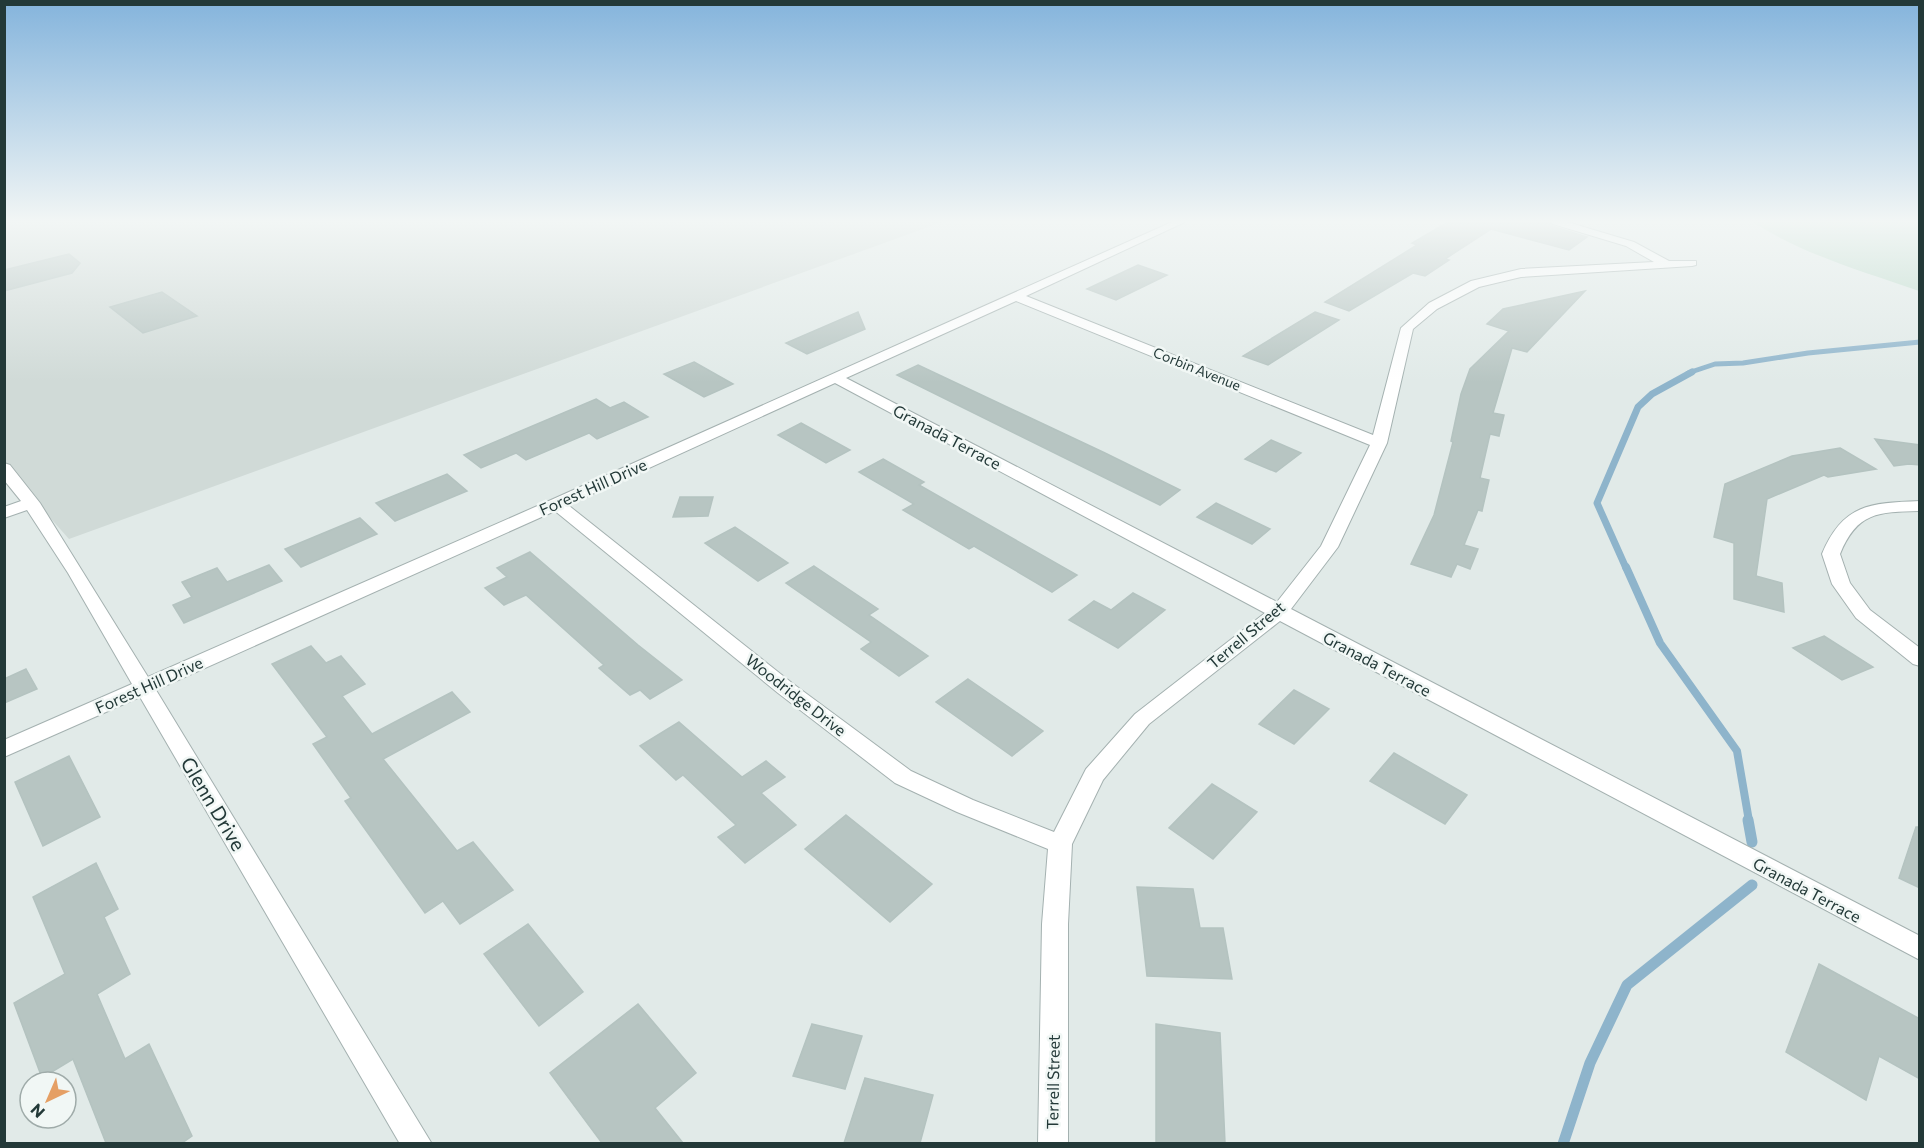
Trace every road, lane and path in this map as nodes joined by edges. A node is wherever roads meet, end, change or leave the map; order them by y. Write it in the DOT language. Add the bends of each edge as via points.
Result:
graph roads {
  1 [pos="1061,276"];
  2 [pos="1510,276"];
  3 [pos="1015,296"];
  4 [pos="835,378"];
  5 [pos="1379,443"];
  6 [pos="4,468"];
  7 [pos="32,503"];
  8 [pos="557,504"];
  9 [pos="1920,506"];
  10 [pos="4,513"];
  11 [pos="1279,612"];
  12 [pos="1920,658"];
  13 [pos="144,687"];
  14 [pos="4,750"];
  15 [pos="1060,844"];
  16 [pos="1920,949"];
  17 [pos="417,1143"];
  18 [pos="1053,1143"];
  1 -- 3 [label="street, Forest Hill Drive"];
  2 -- 5 [label="street, Terrell Street" via="1475,284 1433,306 1407,328"];
  3 -- 4 [label="street, Forest Hill Drive"];
  3 -- 5 [label="street, Corbin Avenue"];
  4 -- 8 [label="street, Forest Hill Drive"];
  4 -- 11 [label="street, Granada Terrace"];
  5 -- 11 [label="street, Terrell Street" via="1329,547"];
  6 -- 7 [label="street, Glenn Drive"];
  7 -- 10 [label="street"];
  7 -- 13 [label="street, Glenn Drive"];
  8 -- 13 [label="street, Forest Hill Drive"];
  8 -- 15 [label="street, Woodridge Drive" via="785,688 903,777"];
  9 -- 12 [label="street" via="1858,515 1841,531 1831,554 1841,584 1863,614"];
  11 -- 15 [label="street, Terrell Street" via="1142,719 1094,775"];
  11 -- 16 [label="street, Granada Terrace"];
  13 -- 14 [label="street, Forest Hill Drive"];
  13 -- 17 [label="street, Glenn Drive"];
  15 -- 18 [label="street, Terrell Street" via="1055,924"];
}
